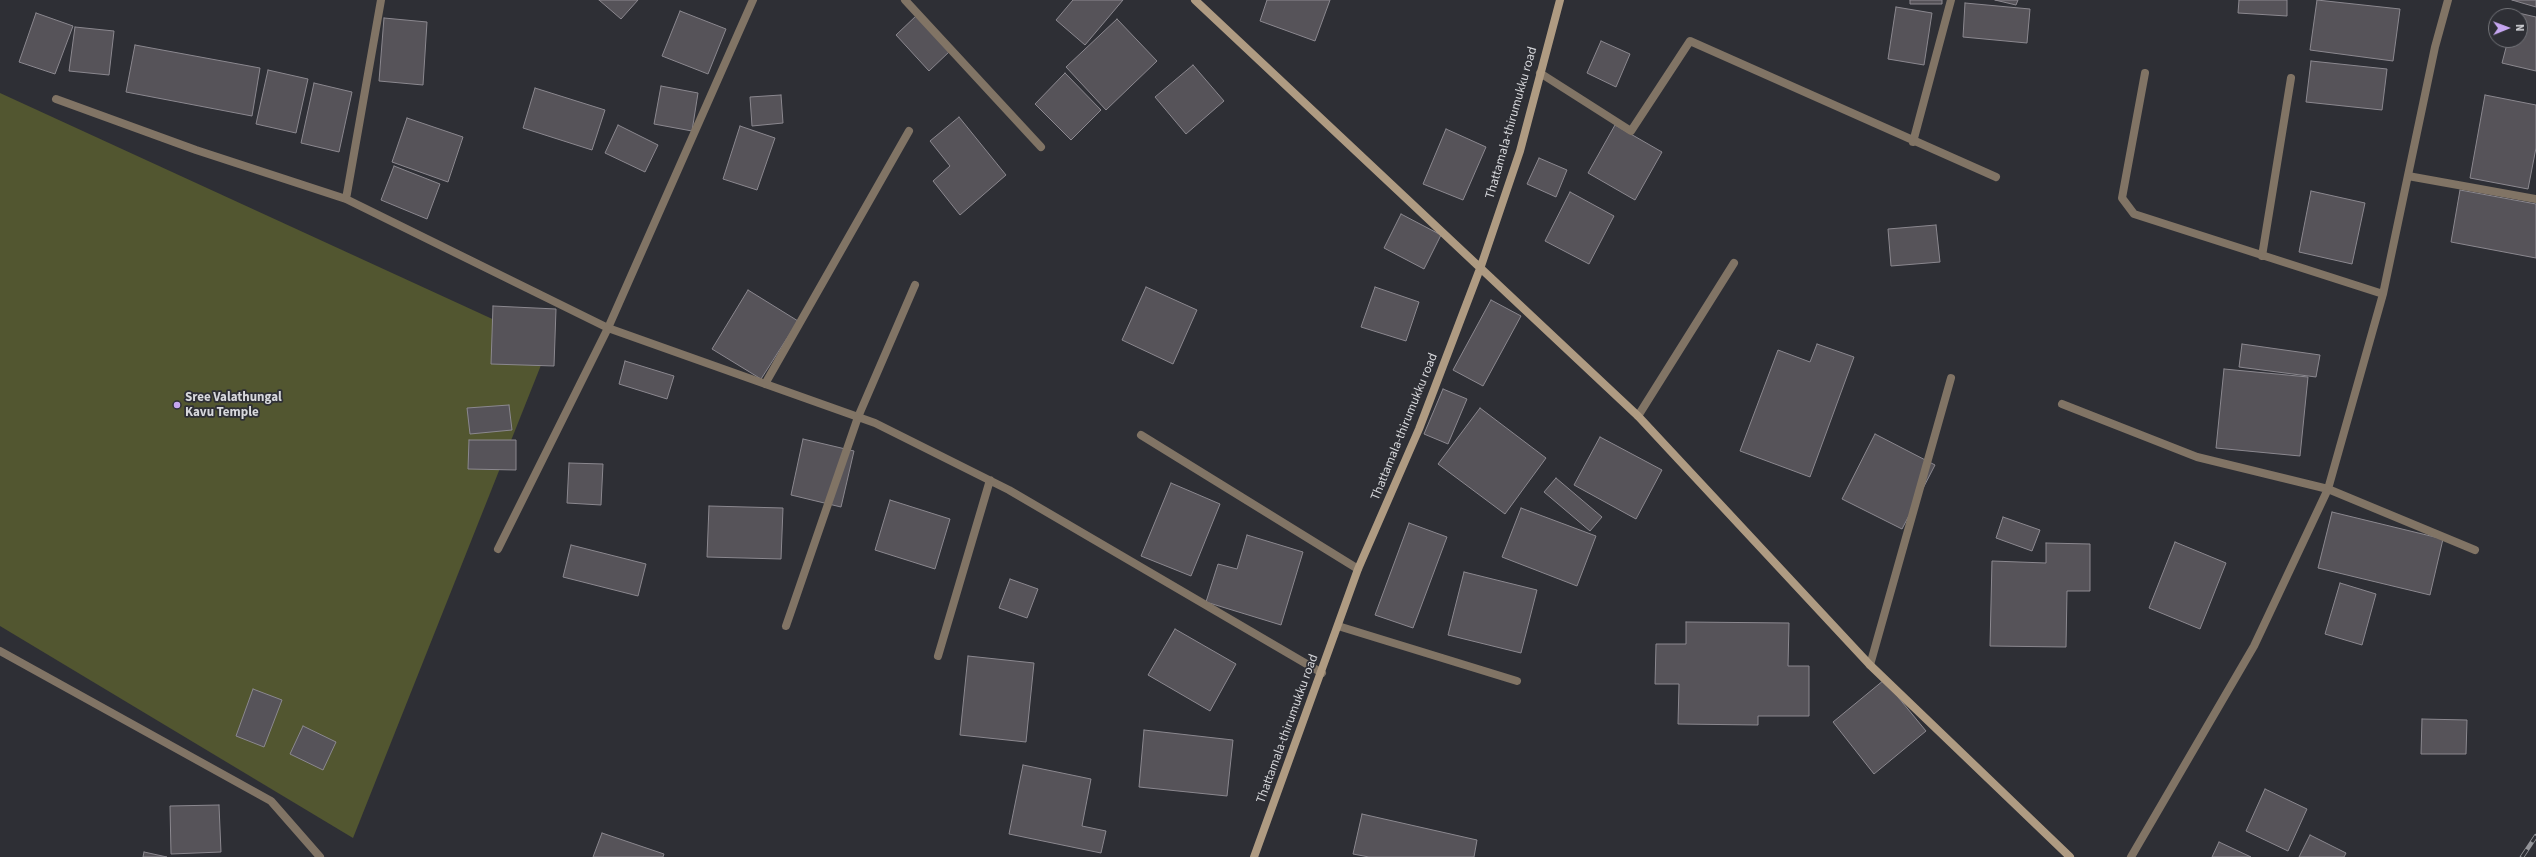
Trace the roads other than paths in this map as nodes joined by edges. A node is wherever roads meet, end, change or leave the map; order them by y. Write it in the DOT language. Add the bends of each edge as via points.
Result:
graph roads {
  1 [pos="380,0"];
  2 [pos="753,0"];
  3 [pos="904,0"];
  4 [pos="1195,0"];
  5 [pos="1560,0"];
  6 [pos="1951,0"];
  7 [pos="2448,0"];
  8 [pos="1540,73"];
  9 [pos="2145,73"];
  10 [pos="2291,78"];
  11 [pos="56,99"];
  12 [pos="909,131"];
  13 [pos="1913,142"];
  14 [pos="1041,147"];
  15 [pos="2408,176"];
  16 [pos="1996,177"];
  17 [pos="2536,199"];
  18 [pos="346,200"];
  19 [pos="2262,256"];
  20 [pos="1734,263"];
  21 [pos="1481,266"];
  22 [pos="915,285"];
  23 [pos="2383,294"];
  24 [pos="608,328"];
  25 [pos="1950,378"];
  26 [pos="765,384"];
  27 [pos="2062,404"];
  28 [pos="1638,416"];
  29 [pos="858,417"];
  30 [pos="1141,435"];
  31 [pos="990,480"];
  32 [pos="2328,490"];
  33 [pos="498,549"];
  34 [pos="2475,550"];
  35 [pos="1358,569"];
  36 [pos="786,626"];
  37 [pos="1338,626"];
  38 [pos="0,651"];
  39 [pos="938,656"];
  40 [pos="1870,665"];
  41 [pos="1322,673"];
  42 [pos="1517,682"];
  43 [pos="320,857"];
  44 [pos="1254,857"];
  45 [pos="2070,857"];
  46 [pos="2131,857"];
  1 -- 18 [label="street"];
  2 -- 24 [label="street"];
  3 -- 14 [label="street"];
  4 -- 21 [label="street"];
  5 -- 8 [label="street, Thattamala-thirumukku road"];
  6 -- 13 [label="street"];
  7 -- 15 [label="street" via="2435,47"];
  8 -- 13 [label="street" via="1631,131 1690,40"];
  8 -- 21 [label="street, Thattamala-thirumukku road" via="1520,151"];
  9 -- 19 [label="street" via="2122,198 2134,214"];
  10 -- 19 [label="street"];
  11 -- 18 [label="street" via="196,150"];
  12 -- 26 [label="street"];
  13 -- 16 [label="street"];
  15 -- 17 [label="street"];
  15 -- 23 [label="street"];
  18 -- 24 [label="street"];
  19 -- 23 [label="street"];
  20 -- 28 [label="street"];
  21 -- 28 [label="street"];
  21 -- 35 [label="street, Thattamala-thirumukku road" via="1419,429"];
  22 -- 29 [label="street"];
  23 -- 32 [label="street"];
  24 -- 26 [label="street"];
  24 -- 33 [label="street"];
  25 -- 40 [label="street"];
  26 -- 29 [label="street"];
  27 -- 32 [label="street" via="2197,457"];
  28 -- 40 [label="street"];
  29 -- 31 [label="street"];
  29 -- 36 [label="street"];
  30 -- 35 [label="street"];
  31 -- 39 [label="street"];
  31 -- 41 [label="street"];
  32 -- 34 [label="street"];
  32 -- 46 [label="street" via="2254,646"];
  35 -- 37 [label="street, Thattamala-thirumukku road"];
  37 -- 41 [label="street, Thattamala-thirumukku road"];
  37 -- 42 [label="street"];
  38 -- 43 [label="street" via="271,801"];
  40 -- 45 [label="street"];
  41 -- 44 [label="street, Thattamala-thirumukku road"];
}
